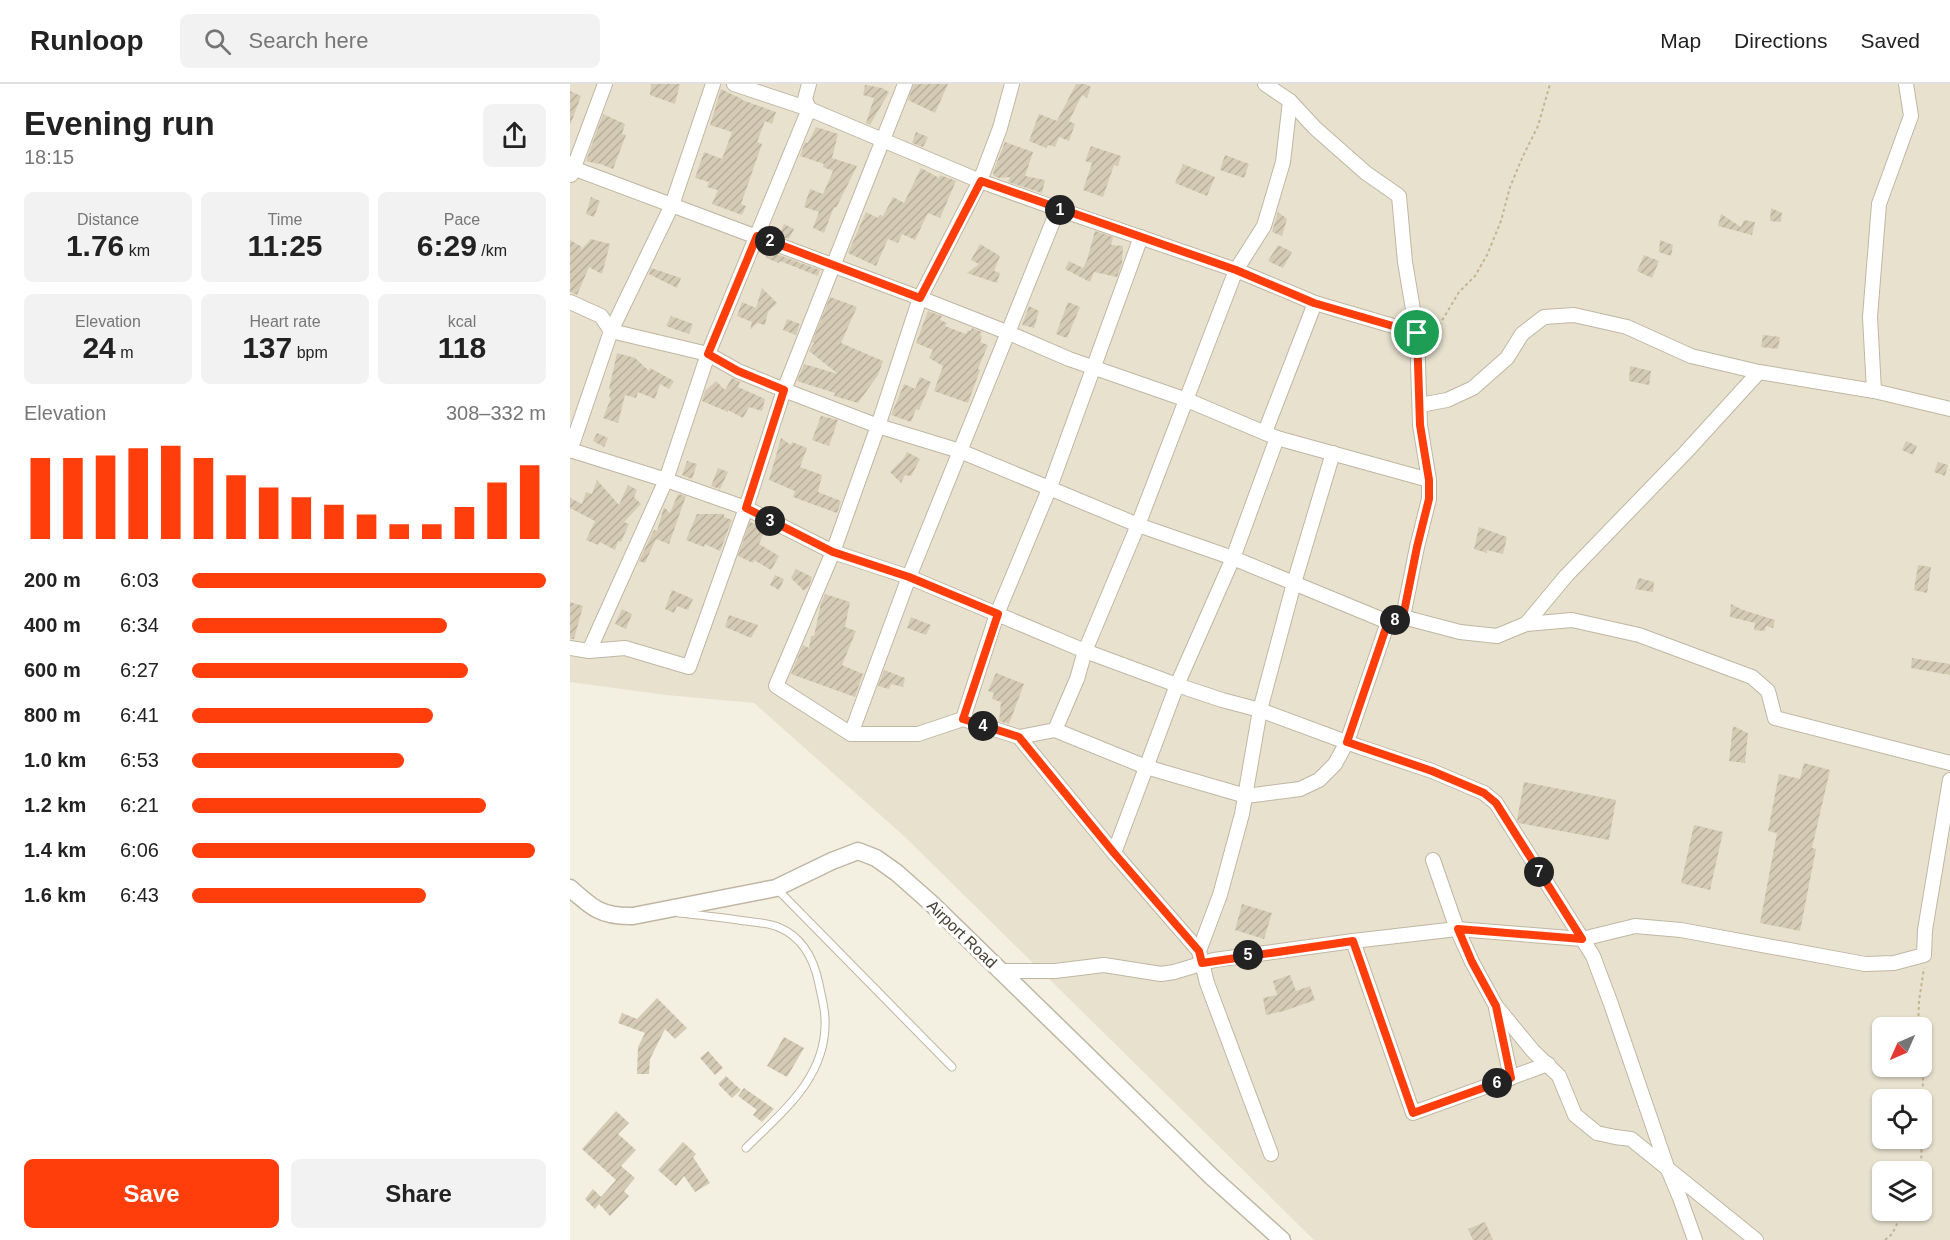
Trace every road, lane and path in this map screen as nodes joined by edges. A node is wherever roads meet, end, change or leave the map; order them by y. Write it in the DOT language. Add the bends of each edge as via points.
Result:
graph roads {
  1 [pos="605,84"];
  2 [pos="713,84"];
  3 [pos="734,84"];
  4 [pos="809,84"];
  5 [pos="904,84"];
  6 [pos="1012,84"];
  7 [pos="1265,84"];
  8 [pos="1550,84"];
  9 [pos="1906,84"];
  10 [pos="1290,101"];
  11 [pos="809,110"];
  12 [pos="881,140"];
  13 [pos="571,171"];
  14 [pos="981,181"];
  15 [pos="672,205"];
  16 [pos="1058,209"];
  17 [pos="757,236"];
  18 [pos="1141,237"];
  19 [pos="833,266"];
  20 [pos="1236,270"];
  21 [pos="920,298"];
  22 [pos="570,302"];
  23 [pos="1314,303"];
  24 [pos="611,331"];
  25 [pos="1009,333"];
  26 [pos="1417,333"];
  27 [pos="1430,341"];
  28 [pos="708,354"];
  29 [pos="1094,367"];
  30 [pos="1759,372"];
  31 [pos="784,390"];
  32 [pos="1874,391"];
  33 [pos="1187,400"];
  34 [pos="1420,405"];
  35 [pos="1950,409"];
  36 [pos="878,426"];
  37 [pos="1271,435"];
  38 [pos="570,451"];
  39 [pos="960,451"];
  40 [pos="1333,453"];
  41 [pos="666,480"];
  42 [pos="1429,480"];
  43 [pos="1050,487"];
  44 [pos="746,508"];
  45 [pos="1138,525"];
  46 [pos="833,552"];
  47 [pos="1233,558"];
  48 [pos="909,577"];
  49 [pos="1294,583"];
  50 [pos="998,614"];
  51 [pos="1403,617"];
  52 [pos="1388,622"];
  53 [pos="1526,624"];
  54 [pos="570,648"];
  55 [pos="589,651"];
  56 [pos="1085,651"];
  57 [pos="1177,685"];
  58 [pos="1260,710"];
  59 [pos="963,719"];
  60 [pos="1055,730"];
  61 [pos="851,734"];
  62 [pos="1019,737"];
  63 [pos="1347,742"];
  64 [pos="1950,763"];
  65 [pos="1146,767"];
  66 [pos="1950,780"];
  67 [pos="1246,796"];
  68 [pos="1114,853"];
  69 [pos="1433,860"];
  70 [pos="570,888"];
  71 [pos="776,888"];
  72 [pos="666,911"];
  73 [pos="1458,929"];
  74 [pos="1582,939"];
  75 [pos="1353,941"];
  76 [pos="1924,955"];
  77 [pos="1200,957"];
  78 [pos="999,971"];
  79 [pos="1496,1006"];
  80 [pos="1919,1017"];
  81 [pos="1548,1064"];
  82 [pos="952,1067"];
  83 [pos="1923,1077"];
  84 [pos="1511,1078"];
  85 [pos="746,1148"];
  86 [pos="1272,1154"];
  87 [pos="1921,1161"];
  88 [pos="1667,1167"];
  89 [pos="1898,1221"];
  90 [pos="1282,1240"];
  91 [pos="1695,1240"];
  92 [pos="1756,1240"];
  93 [pos="1885,1240"];
  1 -- 13 [label="street"];
  2 -- 15 [label="street"];
  3 -- 11 [label="street"];
  4 -- 11 [label="street" via="805,99"];
  5 -- 12 [label="street"];
  6 -- 14 [label="street"];
  7 -- 10 [label="street"];
  8 -- 27 [label="path" via="1538,126 1510,187 1488,255 1459,292"];
  9 -- 32 [label="street" via="1911,117 1879,204 1870,317"];
  10 -- 20 [label="street" via="1283,162 1263,226"];
  10 -- 26 [label="street" via="1349,158 1399,196"];
  11 -- 12 [label="street"];
  11 -- 17 [label="street"];
  12 -- 14 [label="street"];
  12 -- 19 [label="street"];
  13 -- 15 [label="street"];
  14 -- 16 [label="street"];
  14 -- 21 [label="street"];
  15 -- 17 [label="street"];
  15 -- 24 [label="street"];
  16 -- 18 [label="street"];
  16 -- 25 [label="street"];
  17 -- 19 [label="street"];
  17 -- 28 [label="street"];
  18 -- 20 [label="street"];
  18 -- 29 [label="street"];
  19 -- 21 [label="street"];
  19 -- 31 [label="street"];
  20 -- 23 [label="street"];
  20 -- 33 [label="street"];
  21 -- 25 [label="street"];
  21 -- 36 [label="street"];
  22 -- 24 [label="street" via="601,316"];
  23 -- 26 [label="street"];
  23 -- 37 [label="street"];
  24 -- 28 [label="street"];
  24 -- 38 [label="street"];
  25 -- 29 [label="street"];
  25 -- 39 [label="street"];
  26 -- 34 [label="street"];
  28 -- 31 [label="street"];
  28 -- 41 [label="street"];
  29 -- 33 [label="street"];
  29 -- 43 [label="street"];
  30 -- 32 [label="street"];
  30 -- 34 [label="street" via="1691,356 1627,327 1574,315 1544,316 1522,334 1507,358 1473,388 1447,400"];
  30 -- 53 [label="street" via="1566,576"];
  31 -- 36 [label="street"];
  31 -- 44 [label="street"];
  32 -- 35 [label="street"];
  33 -- 37 [label="street"];
  33 -- 45 [label="street"];
  34 -- 42 [label="street"];
  36 -- 39 [label="street"];
  36 -- 46 [label="street"];
  37 -- 40 [label="street"];
  37 -- 47 [label="street"];
  38 -- 41 [label="street"];
  39 -- 43 [label="street"];
  39 -- 48 [label="street"];
  40 -- 42 [label="street"];
  40 -- 49 [label="street"];
  41 -- 44 [label="street"];
  41 -- 55 [label="street"];
  42 -- 51 [label="street" via="1429,499"];
  43 -- 45 [label="street"];
  43 -- 50 [label="street"];
  44 -- 46 [label="street"];
  44 -- 55 [label="street" via="689,667 625,648"];
  45 -- 47 [label="street"];
  45 -- 56 [label="street"];
  46 -- 48 [label="street"];
  46 -- 61 [label="street" via="776,686"];
  47 -- 49 [label="street"];
  47 -- 57 [label="street"];
  48 -- 50 [label="street"];
  48 -- 61 [label="street"];
  49 -- 52 [label="street"];
  49 -- 58 [label="street"];
  50 -- 56 [label="street"];
  50 -- 59 [label="street"];
  51 -- 52 [label="street"];
  51 -- 53 [label="street" via="1460,632 1497,636"];
  52 -- 63 [label="street"];
  53 -- 64 [label="street" via="1572,620 1639,635 1752,677 1768,691 1775,718"];
  54 -- 55 [label="street"];
  56 -- 57 [label="street"];
  56 -- 60 [label="street"];
  57 -- 58 [label="street"];
  57 -- 65 [label="street"];
  58 -- 63 [label="street"];
  58 -- 67 [label="street"];
  59 -- 61 [label="street" via="918,734"];
  59 -- 62 [label="street"];
  60 -- 62 [label="street"];
  60 -- 65 [label="street"];
  62 -- 68 [label="street"];
  63 -- 67 [label="street" via="1335,764 1319,780 1300,789"];
  63 -- 74 [label="street" via="1432,771 1484,793 1496,803"];
  65 -- 67 [label="street"];
  65 -- 68 [label="street"];
  66 -- 76 [label="street"];
  67 -- 77 [label="street"];
  68 -- 77 [label="street"];
  69 -- 73 [label="street"];
  70 -- 72 [label="street, Airport Road" via="592,907 614,917"];
  71 -- 72 [label="street, Airport Road"];
  71 -- 78 [label="street, Airport Road" via="858,851 897,873"];
  71 -- 82 [label="lane"];
  72 -- 85 [label="lane" via="766,923 793,936 813,960 825,1019 824,1043 817,1065 806,1086"];
  73 -- 74 [label="street"];
  73 -- 75 [label="street"];
  73 -- 79 [label="street"];
  74 -- 76 [label="street" via="1635,926 1681,930 1865,964 1894,963"];
  74 -- 88 [label="street" via="1593,956 1611,1004"];
  75 -- 77 [label="street"];
  75 -- 84 [label="street" via="1413,1113"];
  76 -- 80 [label="path"];
  77 -- 78 [label="street" via="1174,972 1161,974 1104,965 1055,971"];
  77 -- 86 [label="street"];
  78 -- 90 [label="street, Airport Road"];
  79 -- 81 [label="street"];
  79 -- 84 [label="street"];
  81 -- 84 [label="street"];
  81 -- 88 [label="street" via="1559,1076 1575,1115 1597,1133 1631,1138"];
  83 -- 87 [label="path"];
  88 -- 91 [label="street"];
  88 -- 92 [label="street"];
  89 -- 93 [label="path"];
}
